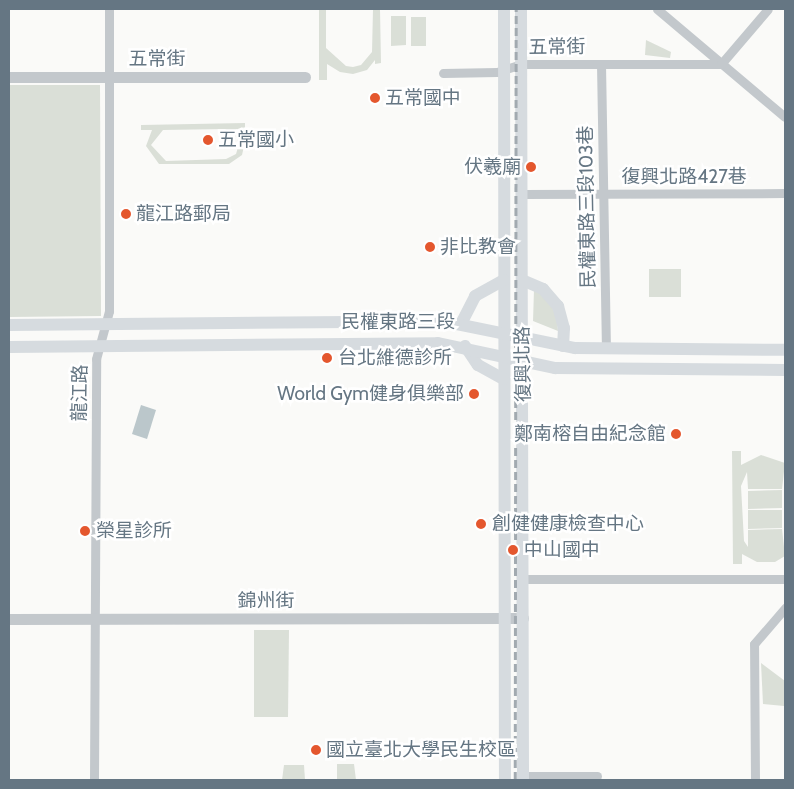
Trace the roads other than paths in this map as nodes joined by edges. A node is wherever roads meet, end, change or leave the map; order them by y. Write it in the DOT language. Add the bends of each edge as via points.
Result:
graph roads {
  1 [pos="109,9"];
  2 [pos="504,9"];
  3 [pos="521,9"];
  4 [pos="657,9"];
  5 [pos="768,9"];
  6 [pos="521,64"];
  7 [pos="601,64"];
  8 [pos="721,64"];
  9 [pos="504,71"];
  10 [pos="443,73"];
  11 [pos="110,77"];
  12 [pos="305,77"];
  13 [pos="9,78"];
  14 [pos="785,117"];
  15 [pos="785,193"];
  16 [pos="522,194"];
  17 [pos="604,194"];
  18 [pos="504,280"];
  19 [pos="522,280"];
  20 [pos="462,322"];
  21 [pos="106,324"];
  22 [pos="9,325"];
  23 [pos="503,334"];
  24 [pos="522,338"];
  25 [pos="100,344"];
  26 [pos="465,346"];
  27 [pos="563,346"];
  28 [pos="9,347"];
  29 [pos="606,349"];
  30 [pos="785,350"];
  31 [pos="503,358"];
  32 [pos="524,363"];
  33 [pos="785,370"];
  34 [pos="503,379"];
  35 [pos="523,579"];
  36 [pos="785,579"];
  37 [pos="785,608"];
  38 [pos="504,618"];
  39 [pos="522,618"];
  40 [pos="9,619"];
  41 [pos="95,619"];
  42 [pos="597,776"];
  43 [pos="523,778"];
  44 [pos="94,780"];
  45 [pos="505,780"];
  46 [pos="755,780"];
  1 -- 11 [label="street, 龍江路"];
  2 -- 9 [label="main road, 復興北路"];
  3 -- 6 [label="main road, 復興北路"];
  4 -- 8 [label="street"];
  5 -- 8 [label="street"];
  6 -- 7 [label="street, 五常街"];
  6 -- 9 [label="street, 五常街"];
  6 -- 16 [label="main road, 復興北路"];
  7 -- 8 [label="street, 五常街"];
  7 -- 17 [label="street, 民權東路三段103巷"];
  8 -- 14 [label="street"];
  9 -- 10 [label="street, 五常街"];
  9 -- 18 [label="main road, 復興北路"];
  11 -- 12 [label="street, 五常街"];
  11 -- 13 [label="street, 五常街"];
  11 -- 21 [label="street, 龍江路" via="109,311"];
  15 -- 17 [label="street, 復興北路427巷"];
  16 -- 17 [label="street, 復興北路427巷"];
  16 -- 19 [label="main road, 復興北路"];
  17 -- 29 [label="street, 民權東路三段103巷"];
  18 -- 20 [label="main road" via="475,296"];
  18 -- 23 [label="main road, 復興北路"];
  19 -- 24 [label="main road, 復興北路"];
  19 -- 27 [label="main road" via="543,289 558,306 564,328"];
  20 -- 21 [label="main road, 民權東路三段"];
  20 -- 23 [label="main road, 民權東路三段"];
  21 -- 22 [label="main road, 民權東路三段"];
  21 -- 25 [label="street, 龍江路"];
  23 -- 24 [label="main road, 民權東路三段"];
  23 -- 31 [label="main road, 復興北路"];
  24 -- 27 [label="main road, 民權東路三段"];
  24 -- 32 [label="main road, 復興北路"];
  25 -- 26 [label="main road, 民權東路三段" via="384,341"];
  25 -- 28 [label="main road, 民權東路三段"];
  25 -- 41 [label="street, 龍江路" via="96,364"];
  26 -- 31 [label="main road, 民權東路三段"];
  26 -- 34 [label="main road" via="478,366"];
  27 -- 29 [label="main road, 民權東路三段"];
  29 -- 30 [label="main road, 民權東路三段"];
  31 -- 32 [label="main road, 民權東路三段"];
  31 -- 34 [label="main road, 復興北路"];
  32 -- 33 [label="main road, 民權東路三段" via="575,370"];
  32 -- 35 [label="main road, 復興北路"];
  34 -- 38 [label="main road, 復興北路"];
  35 -- 36 [label="street"];
  35 -- 39 [label="main road, 復興北路"];
  37 -- 46 [label="street" via="754,644"];
  38 -- 39 [label="street, 錦州街"];
  38 -- 41 [label="street, 錦州街"];
  38 -- 45 [label="main road, 復興北路"];
  39 -- 43 [label="main road, 復興北路"];
  40 -- 41 [label="street, 錦州街"];
  41 -- 44 [label="street, 龍江路"];
  42 -- 43 [label="street"];
}
